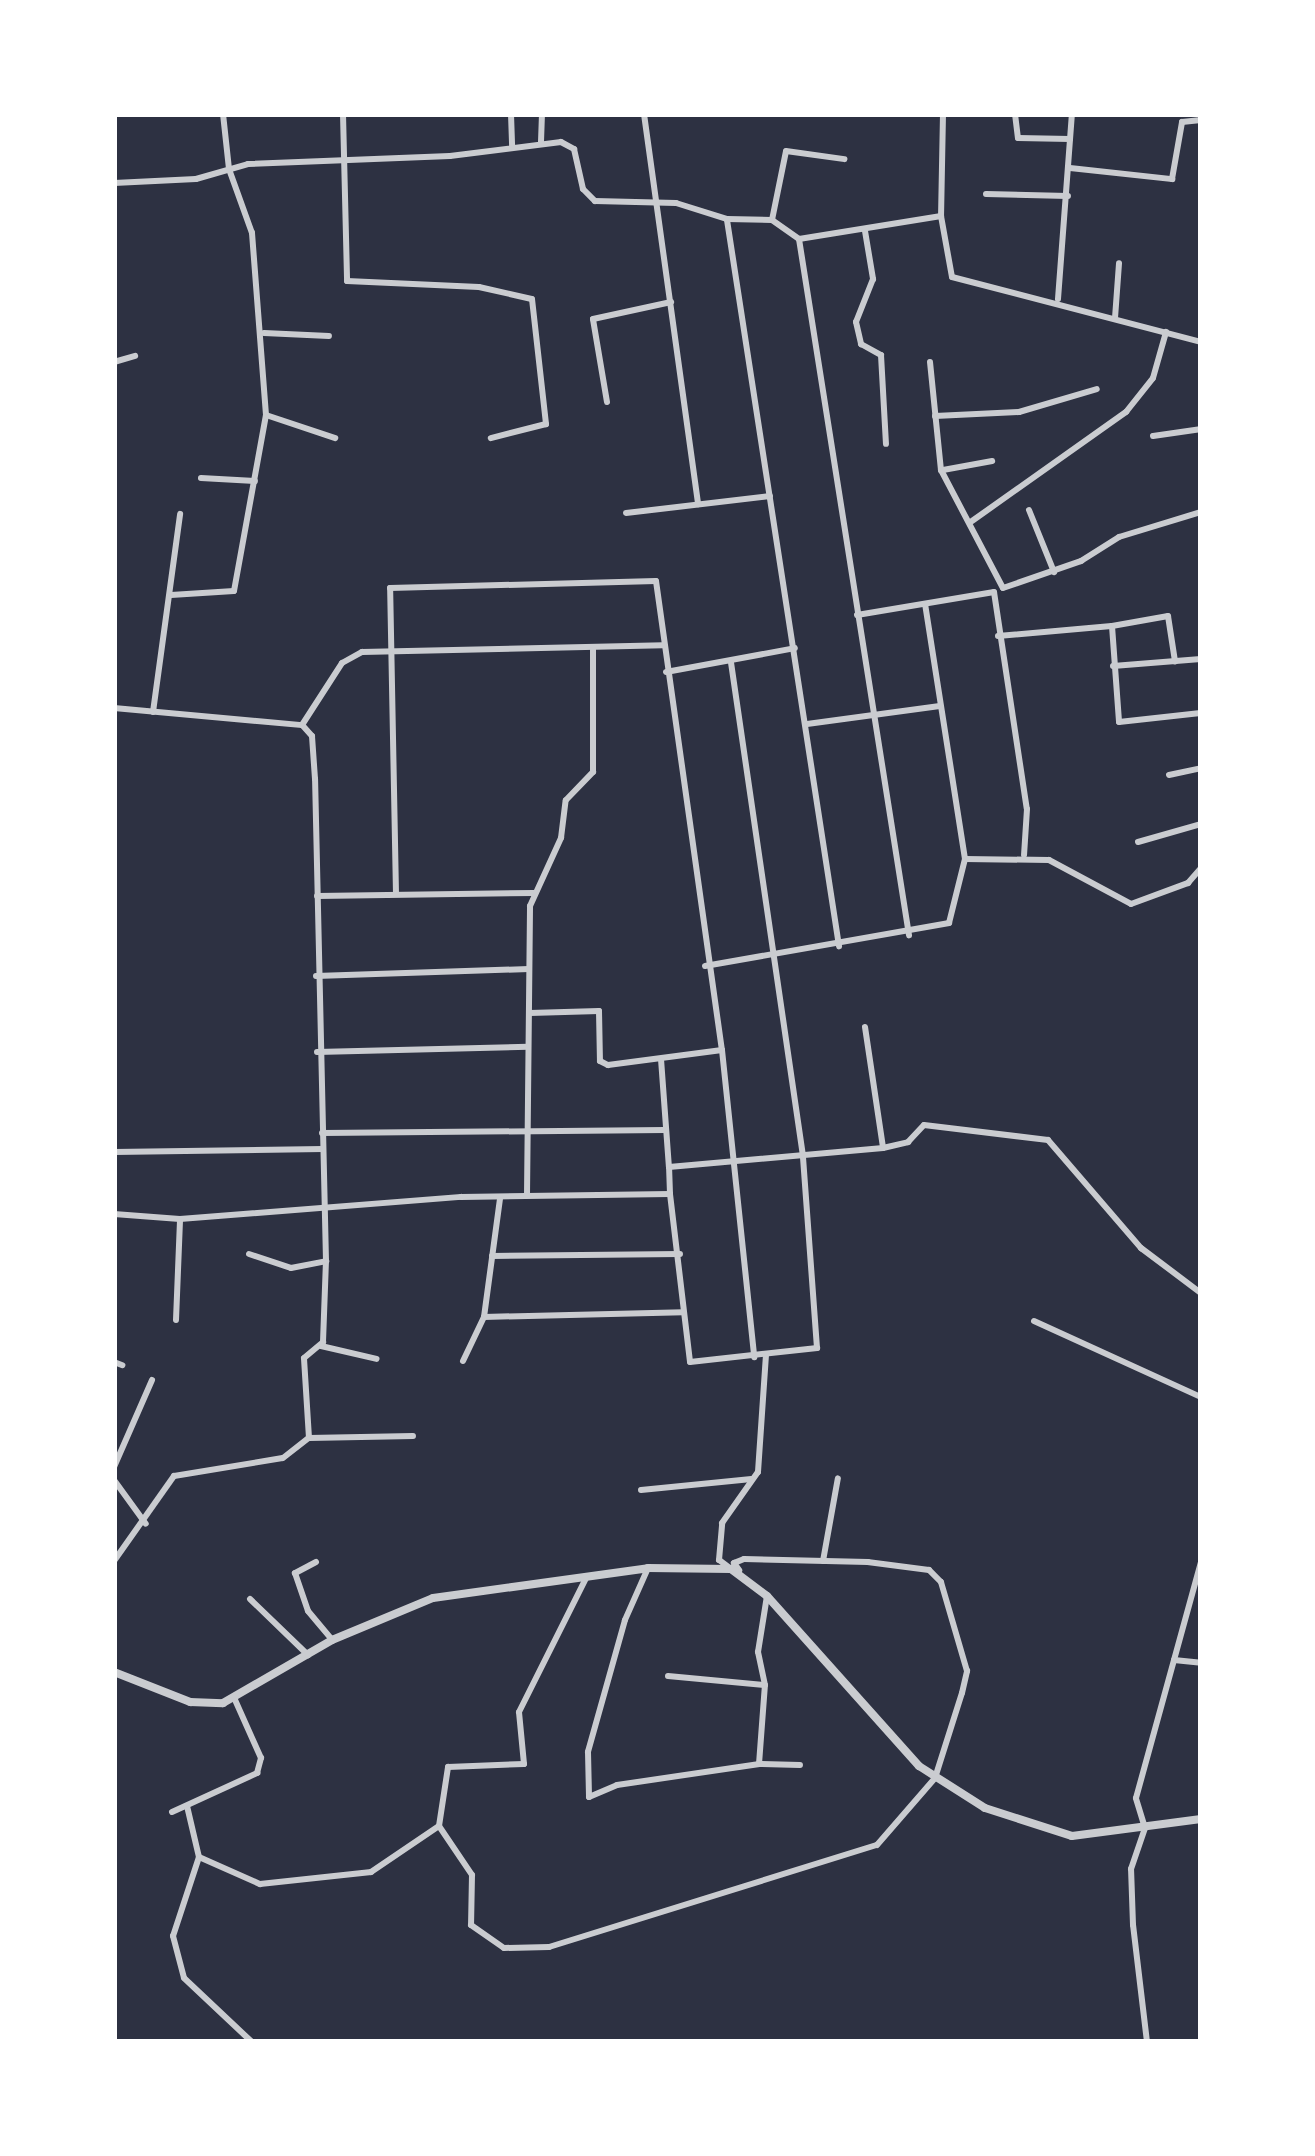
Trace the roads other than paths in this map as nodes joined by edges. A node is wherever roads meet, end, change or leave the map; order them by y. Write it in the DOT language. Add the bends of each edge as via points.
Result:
graph roads {
  1 [pos="224,114"];
  2 [pos="343,114"];
  3 [pos="511,114"];
  4 [pos="542,114"];
  5 [pos="644,114"];
  6 [pos="943,114"];
  7 [pos="1015,114"];
  8 [pos="1072,114"];
  9 [pos="1201,120"];
  10 [pos="1070,139"];
  11 [pos="541,142"];
  12 [pos="512,147"];
  13 [pos="844,159"];
  14 [pos="339,163"];
  15 [pos="1070,167"];
  16 [pos="230,169"];
  17 [pos="114,183"];
  18 [pos="986,194"];
  19 [pos="1069,196"];
  20 [pos="657,202"];
  21 [pos="941,216"];
  22 [pos="727,219"];
  23 [pos="772,220"];
  24 [pos="865,231"];
  25 [pos="799,238"];
  26 [pos="1120,262"];
  27 [pos="1058,299"];
  28 [pos="671,302"];
  29 [pos="1115,318"];
  30 [pos="1166,332"];
  31 [pos="265,333"];
  32 [pos="329,336"];
  33 [pos="1201,342"];
  34 [pos="135,356"];
  35 [pos="114,362"];
  36 [pos="930,362"];
  37 [pos="1097,389"];
  38 [pos="607,401"];
  39 [pos="266,415"];
  40 [pos="935,416"];
  41 [pos="1201,429"];
  42 [pos="1153,436"];
  43 [pos="335,438"];
  44 [pos="491,438"];
  45 [pos="886,444"];
  46 [pos="992,461"];
  47 [pos="941,470"];
  48 [pos="201,478"];
  49 [pos="255,481"];
  50 [pos="770,496"];
  51 [pos="698,504"];
  52 [pos="1029,510"];
  53 [pos="1201,512"];
  54 [pos="626,513"];
  55 [pos="180,514"];
  56 [pos="972,521"];
  57 [pos="1054,572"];
  58 [pos="999,590"];
  59 [pos="170,595"];
  60 [pos="925,604"];
  61 [pos="856,616"];
  62 [pos="1112,626"];
  63 [pos="998,636"];
  64 [pos="663,645"];
  65 [pos="795,648"];
  66 [pos="593,650"];
  67 [pos="391,654"];
  68 [pos="1201,659"];
  69 [pos="1175,661"];
  70 [pos="731,662"];
  71 [pos="1113,666"];
  72 [pos="666,672"];
  73 [pos="940,706"];
  74 [pos="114,709"];
  75 [pos="153,712"];
  76 [pos="1201,713"];
  77 [pos="870,715"];
  78 [pos="807,724"];
  79 [pos="302,725"];
  80 [pos="1201,768"];
  81 [pos="1169,775"];
  82 [pos="1201,824"];
  83 [pos="1138,842"];
  84 [pos="1024,855"];
  85 [pos="965,859"];
  86 [pos="1201,868"];
  87 [pos="533,892"];
  88 [pos="396,894"];
  89 [pos="317,896"];
  90 [pos="909,935"];
  91 [pos="839,946"];
  92 [pos="773,956"];
  93 [pos="705,966"];
  94 [pos="529,969"];
  95 [pos="316,976"];
  96 [pos="529,1013"];
  97 [pos="865,1027"];
  98 [pos="528,1047"];
  99 [pos="722,1050"];
  100 [pos="317,1052"];
  101 [pos="661,1059"];
  102 [pos="528,1130"];
  103 [pos="665,1130"];
  104 [pos="322,1133"];
  105 [pos="883,1148"];
  106 [pos="322,1149"];
  107 [pos="114,1152"];
  108 [pos="803,1156"];
  109 [pos="735,1162"];
  110 [pos="669,1166"];
  111 [pos="670,1194"];
  112 [pos="526,1195"];
  113 [pos="500,1198"];
  114 [pos="322,1210"];
  115 [pos="114,1214"];
  116 [pos="180,1219"];
  117 [pos="249,1254"];
  118 [pos="680,1254"];
  119 [pos="492,1256"];
  120 [pos="326,1261"];
  121 [pos="1201,1293"];
  122 [pos="683,1312"];
  123 [pos="484,1317"];
  124 [pos="176,1320"];
  125 [pos="1034,1322"];
  126 [pos="321,1346"];
  127 [pos="766,1355"];
  128 [pos="754,1357"];
  129 [pos="377,1360"];
  130 [pos="463,1361"];
  131 [pos="152,1380"];
  132 [pos="1201,1397"];
  133 [pos="412,1436"];
  134 [pos="309,1438"];
  135 [pos="114,1467"];
  136 [pos="838,1478"];
  137 [pos="754,1479"];
  138 [pos="114,1480"];
  139 [pos="641,1490"];
  140 [pos="145,1525"];
  141 [pos="114,1561"];
  142 [pos="824,1561"];
  143 [pos="316,1562"];
  144 [pos="1201,1562"];
  145 [pos="648,1568"];
  146 [pos="735,1569"];
  147 [pos="588,1575"];
  148 [pos="766,1596"];
  149 [pos="250,1599"];
  150 [pos="332,1640"];
  151 [pos="308,1655"];
  152 [pos="1174,1660"];
  153 [pos="1201,1663"];
  154 [pos="114,1672"];
  155 [pos="668,1676"];
  156 [pos="765,1685"];
  157 [pos="235,1700"];
  158 [pos="759,1764"];
  159 [pos="800,1765"];
  160 [pos="934,1778"];
  161 [pos="187,1806"];
  162 [pos="172,1812"];
  163 [pos="1201,1820"];
  164 [pos="440,1826"];
  165 [pos="1145,1828"];
  166 [pos="199,1857"];
  167 [pos="252,2042"];
  168 [pos="1148,2042"];
  1 -- 16 [label="street"];
  2 -- 14 [label="street"];
  3 -- 12 [label="street"];
  4 -- 11 [label="street"];
  5 -- 20 [label="street"];
  6 -- 21 [label="street"];
  7 -- 10 [label="street" via="1018,138"];
  8 -- 10 [label="street"];
  9 -- 15 [label="street" via="1184,120 1168,180"];
  10 -- 15 [label="street"];
  11 -- 12 [label="street"];
  11 -- 20 [label="street" via="574,149 583,189 595,201"];
  12 -- 14 [label="street"];
  13 -- 23 [label="street" via="786,151"];
  14 -- 16 [label="street"];
  14 -- 44 [label="street" via="347,281 479,286 532,299 546,424"];
  15 -- 19 [label="street"];
  16 -- 17 [label="street"];
  16 -- 31 [label="street" via="252,233 254,313"];
  18 -- 19 [label="street"];
  19 -- 27 [label="street"];
  20 -- 22 [label="street"];
  20 -- 28 [label="street"];
  21 -- 24 [label="street"];
  21 -- 27 [label="street" via="955,279"];
  22 -- 23 [label="street"];
  22 -- 50 [label="street"];
  23 -- 25 [label="street"];
  24 -- 25 [label="street"];
  24 -- 45 [label="street" via="873,279 856,322 861,344 881,355"];
  25 -- 61 [label="street"];
  26 -- 29 [label="street"];
  27 -- 29 [label="street"];
  28 -- 38 [label="street" via="593,320"];
  28 -- 51 [label="street"];
  29 -- 30 [label="street"];
  30 -- 33 [label="street"];
  30 -- 56 [label="street" via="1153,378 1126,412"];
  31 -- 32 [label="street"];
  31 -- 39 [label="street"];
  34 -- 35 [label="street"];
  36 -- 40 [label="street"];
  37 -- 40 [label="street" via="1019,412"];
  39 -- 43 [label="street"];
  39 -- 49 [label="street"];
  40 -- 47 [label="street"];
  41 -- 42 [label="street"];
  46 -- 47 [label="street"];
  47 -- 56 [label="street"];
  48 -- 49 [label="street"];
  49 -- 59 [label="street" via="234,591"];
  50 -- 51 [label="street"];
  50 -- 65 [label="street"];
  51 -- 54 [label="street"];
  52 -- 57 [label="street"];
  53 -- 57 [label="street" via="1119,537"];
  55 -- 59 [label="street"];
  56 -- 58 [label="street"];
  57 -- 58 [label="street"];
  58 -- 60 [label="street"];
  58 -- 63 [label="street"];
  59 -- 75 [label="street"];
  60 -- 61 [label="street"];
  60 -- 73 [label="street"];
  61 -- 77 [label="street"];
  62 -- 63 [label="street"];
  62 -- 69 [label="street" via="1168,616"];
  62 -- 71 [label="street"];
  63 -- 84 [label="street" via="1028,809"];
  64 -- 66 [label="street"];
  64 -- 67 [label="street" via="652,579 399,583 389,591"];
  64 -- 72 [label="street"];
  65 -- 70 [label="street"];
  65 -- 78 [label="street"];
  66 -- 67 [label="street"];
  66 -- 87 [label="street" via="593,772 566,800 561,838"];
  67 -- 79 [label="street" via="348,658"];
  67 -- 88 [label="street"];
  68 -- 69 [label="street"];
  69 -- 71 [label="street"];
  70 -- 72 [label="street"];
  70 -- 92 [label="street"];
  71 -- 76 [label="street" via="1119,722"];
  72 -- 93 [label="street"];
  73 -- 77 [label="street"];
  73 -- 85 [label="street"];
  74 -- 75 [label="street"];
  75 -- 79 [label="street"];
  77 -- 78 [label="street"];
  77 -- 90 [label="street"];
  78 -- 91 [label="street"];
  79 -- 89 [label="street" via="312,736"];
  80 -- 81 [label="street"];
  82 -- 83 [label="street"];
  84 -- 85 [label="street"];
  84 -- 86 [label="street" via="1060,864 1126,903 1188,883"];
  85 -- 90 [label="street" via="949,923"];
  87 -- 88 [label="street"];
  87 -- 94 [label="street"];
  88 -- 89 [label="street"];
  89 -- 95 [label="street"];
  90 -- 91 [label="street"];
  91 -- 92 [label="street"];
  92 -- 93 [label="street"];
  92 -- 108 [label="street"];
  93 -- 99 [label="street"];
  94 -- 95 [label="street"];
  94 -- 96 [label="street"];
  95 -- 100 [label="street"];
  96 -- 98 [label="street"];
  96 -- 101 [label="street" via="597,1010 603,1064"];
  97 -- 105 [label="street"];
  98 -- 100 [label="street"];
  98 -- 102 [label="street"];
  99 -- 101 [label="street"];
  99 -- 109 [label="street"];
  100 -- 104 [label="street"];
  101 -- 103 [label="street"];
  102 -- 103 [label="street"];
  102 -- 104 [label="street"];
  102 -- 112 [label="street"];
  103 -- 110 [label="street"];
  104 -- 106 [label="street"];
  105 -- 108 [label="street"];
  105 -- 121 [label="street" via="908,1142 924,1125 1048,1139 1141,1247"];
  106 -- 107 [label="street"];
  106 -- 114 [label="street"];
  108 -- 109 [label="street"];
  108 -- 127 [label="street" via="819,1345"];
  109 -- 110 [label="street"];
  109 -- 128 [label="street"];
  110 -- 111 [label="street"];
  111 -- 112 [label="street"];
  111 -- 118 [label="street"];
  112 -- 113 [label="street"];
  113 -- 114 [label="street"];
  113 -- 119 [label="street"];
  114 -- 116 [label="street"];
  114 -- 120 [label="street"];
  115 -- 116 [label="street"];
  116 -- 124 [label="street"];
  117 -- 120 [label="street" via="291,1268"];
  118 -- 119 [label="street"];
  118 -- 122 [label="street"];
  119 -- 123 [label="street"];
  120 -- 126 [label="street"];
  122 -- 123 [label="street"];
  122 -- 128 [label="street" via="690,1362"];
  123 -- 130 [label="street"];
  125 -- 132 [label="street"];
  126 -- 129 [label="street"];
  126 -- 134 [label="street" via="304,1358"];
  127 -- 128 [label="street"];
  127 -- 137 [label="street"];
  131 -- 135 [label="street"];
  133 -- 134 [label="street"];
  134 -- 140 [label="street" via="283,1458 174,1476 158,1489"];
  136 -- 142 [label="street"];
  137 -- 139 [label="street"];
  137 -- 146 [label="street" via="722,1522 719,1560"];
  138 -- 140 [label="street"];
  140 -- 141 [label="street"];
  142 -- 146 [label="street" via="744,1558"];
  142 -- 160 [label="street" via="908,1565 940,1582 967,1671"];
  143 -- 150 [label="street" via="295,1573 308,1611"];
  144 -- 152 [label="street"];
  145 -- 146 [label="street"];
  145 -- 147 [label="street"];
  145 -- 158 [label="street" via="588,1752 586,1794"];
  146 -- 148 [label="street"];
  147 -- 150 [label="street" via="433,1598"];
  147 -- 164 [label="street" via="519,1712 524,1764 449,1766"];
  148 -- 156 [label="street" via="758,1652"];
  148 -- 160 [label="street"];
  149 -- 151 [label="street"];
  150 -- 151 [label="street"];
  151 -- 157 [label="street"];
  152 -- 153 [label="street"];
  152 -- 165 [label="street" via="1136,1798"];
  154 -- 157 [label="street" via="190,1702"];
  155 -- 156 [label="street"];
  156 -- 158 [label="street"];
  157 -- 161 [label="street" via="260,1766"];
  158 -- 159 [label="street"];
  160 -- 164 [label="street" via="877,1845 549,1947 504,1948 471,1925 472,1875"];
  160 -- 165 [label="street" via="1041,1832"];
  161 -- 162 [label="street"];
  161 -- 166 [label="street"];
  163 -- 165 [label="street"];
  164 -- 166 [label="street" via="386,1866 358,1875 260,1884"];
  165 -- 168 [label="street" via="1131,1869"];
  166 -- 167 [label="street" via="173,1936 184,1978"];
}
